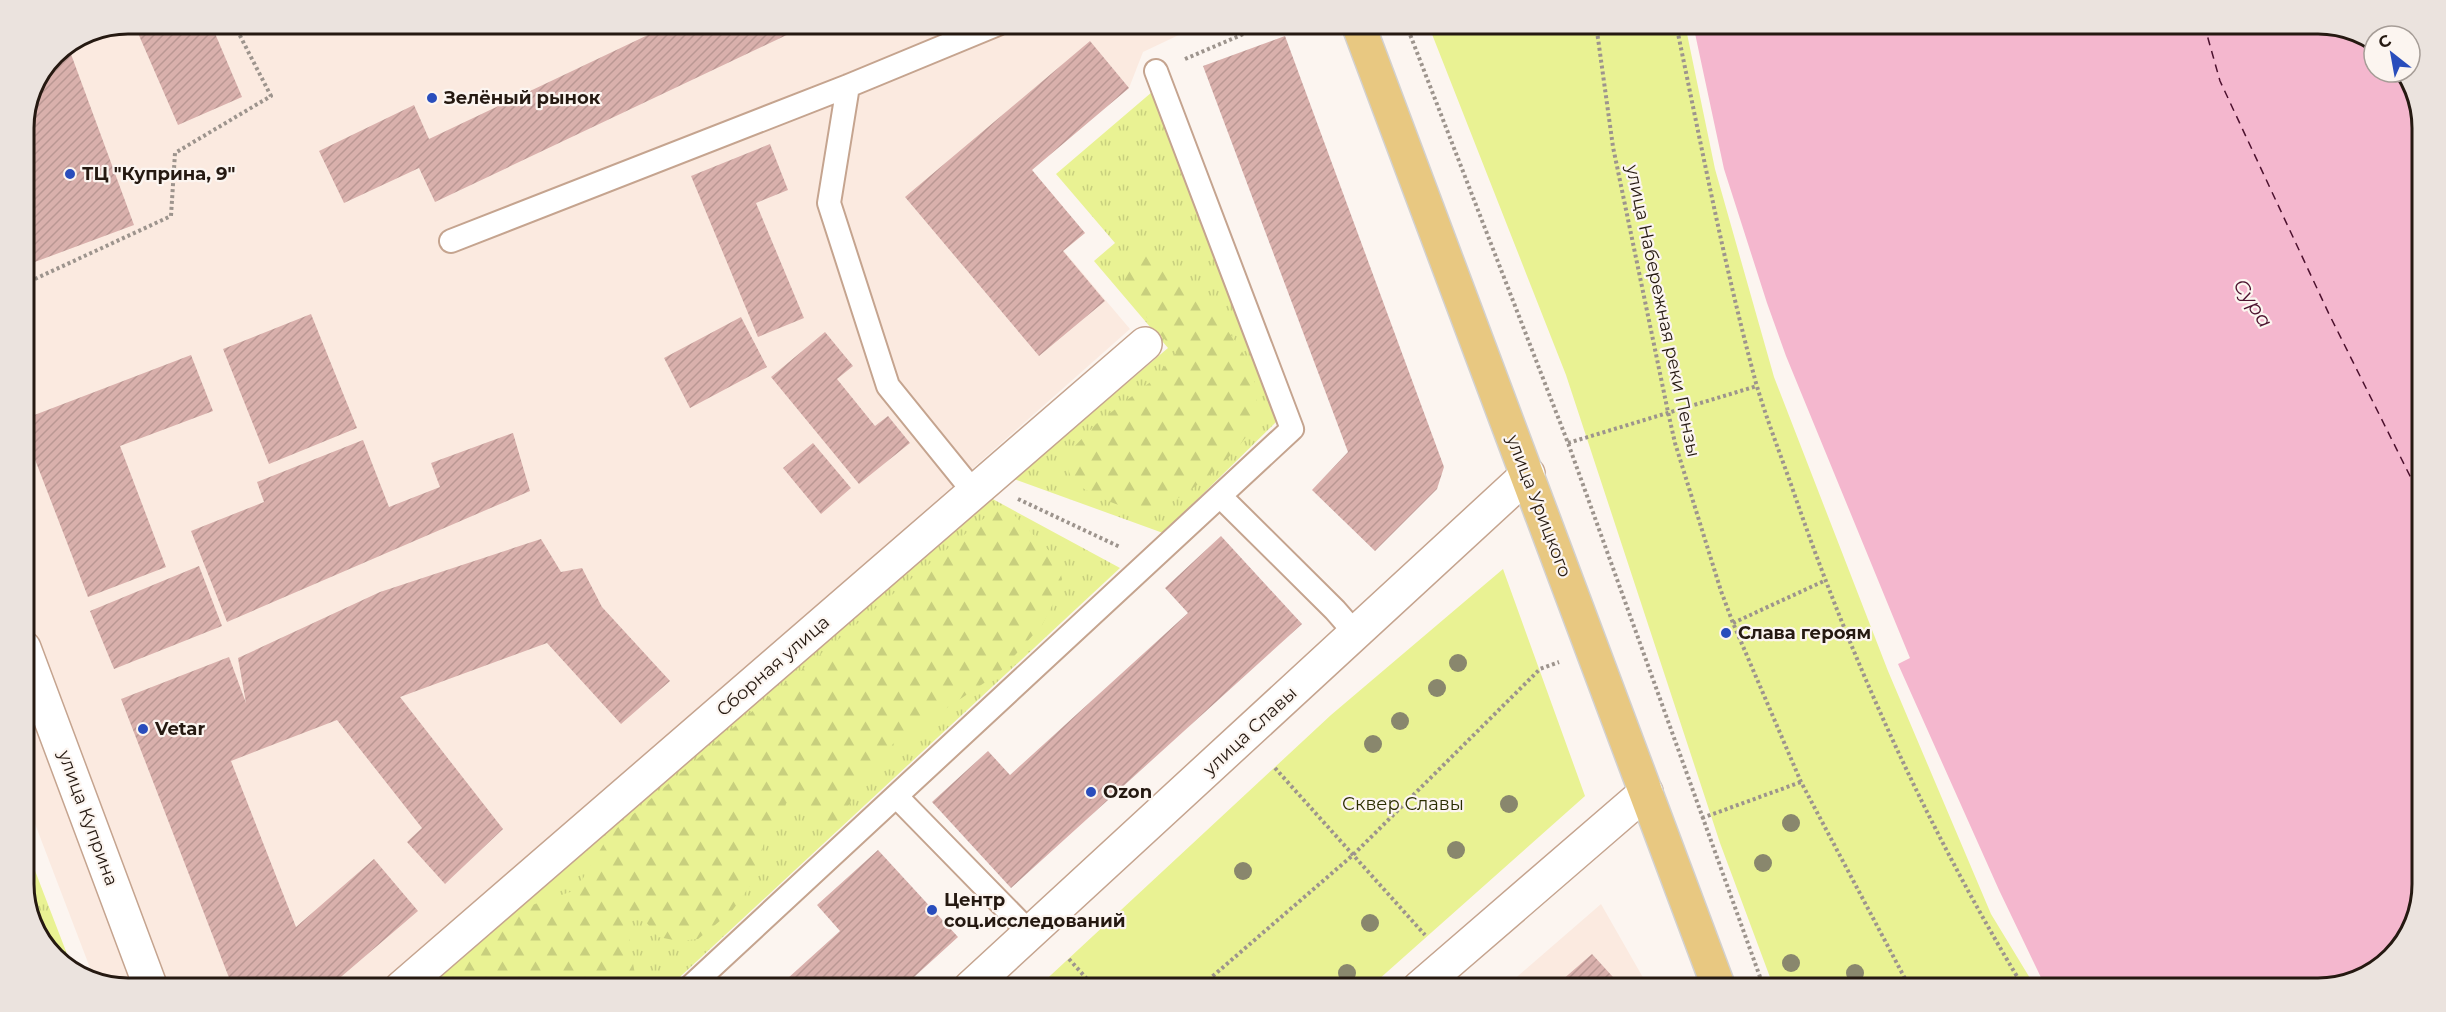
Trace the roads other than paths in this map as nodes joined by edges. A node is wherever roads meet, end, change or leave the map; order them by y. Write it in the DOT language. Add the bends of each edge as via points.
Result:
graph roads {
  1 [pos="971,35"];
  2 [pos="1362,35"];
  3 [pos="1156,71"];
  4 [pos="848,86"];
  5 [pos="452,241"];
  6 [pos="1145,344"];
  7 [pos="1528,474"];
  8 [pos="978,487"];
  9 [pos="1220,496"];
  10 [pos="1356,634"];
  11 [pos="35,677"];
  12 [pos="1646,792"];
  13 [pos="897,796"];
  14 [pos="1030,933"];
  15 [pos="147,978"];
  16 [pos="413,978"];
  17 [pos="700,978"];
  18 [pos="981,978"];
  19 [pos="1431,978"];
  20 [pos="1715,978"];
  1 -- 4 [label="lane"];
  2 -- 7 [label="main road, улица Урицкого"];
  3 -- 9 [label="lane" via="1292,429"];
  4 -- 5 [label="lane"];
  4 -- 8 [label="lane" via="829,202 888,386"];
  6 -- 8 [label="street, Сборная улица"];
  7 -- 10 [label="street, улица Славы"];
  7 -- 12 [label="main road, улица Урицкого"];
  8 -- 16 [label="street, Сборная улица"];
  9 -- 10 [label="lane"];
  9 -- 13 [label="lane"];
  10 -- 14 [label="street, улица Славы"];
  11 -- 15 [label="street, улица Куприна"];
  12 -- 19 [label="street"];
  12 -- 20 [label="main road, улица Урицкого"];
  13 -- 14 [label="lane"];
  13 -- 17 [label="lane"];
  14 -- 18 [label="street, улица Славы"];
}
